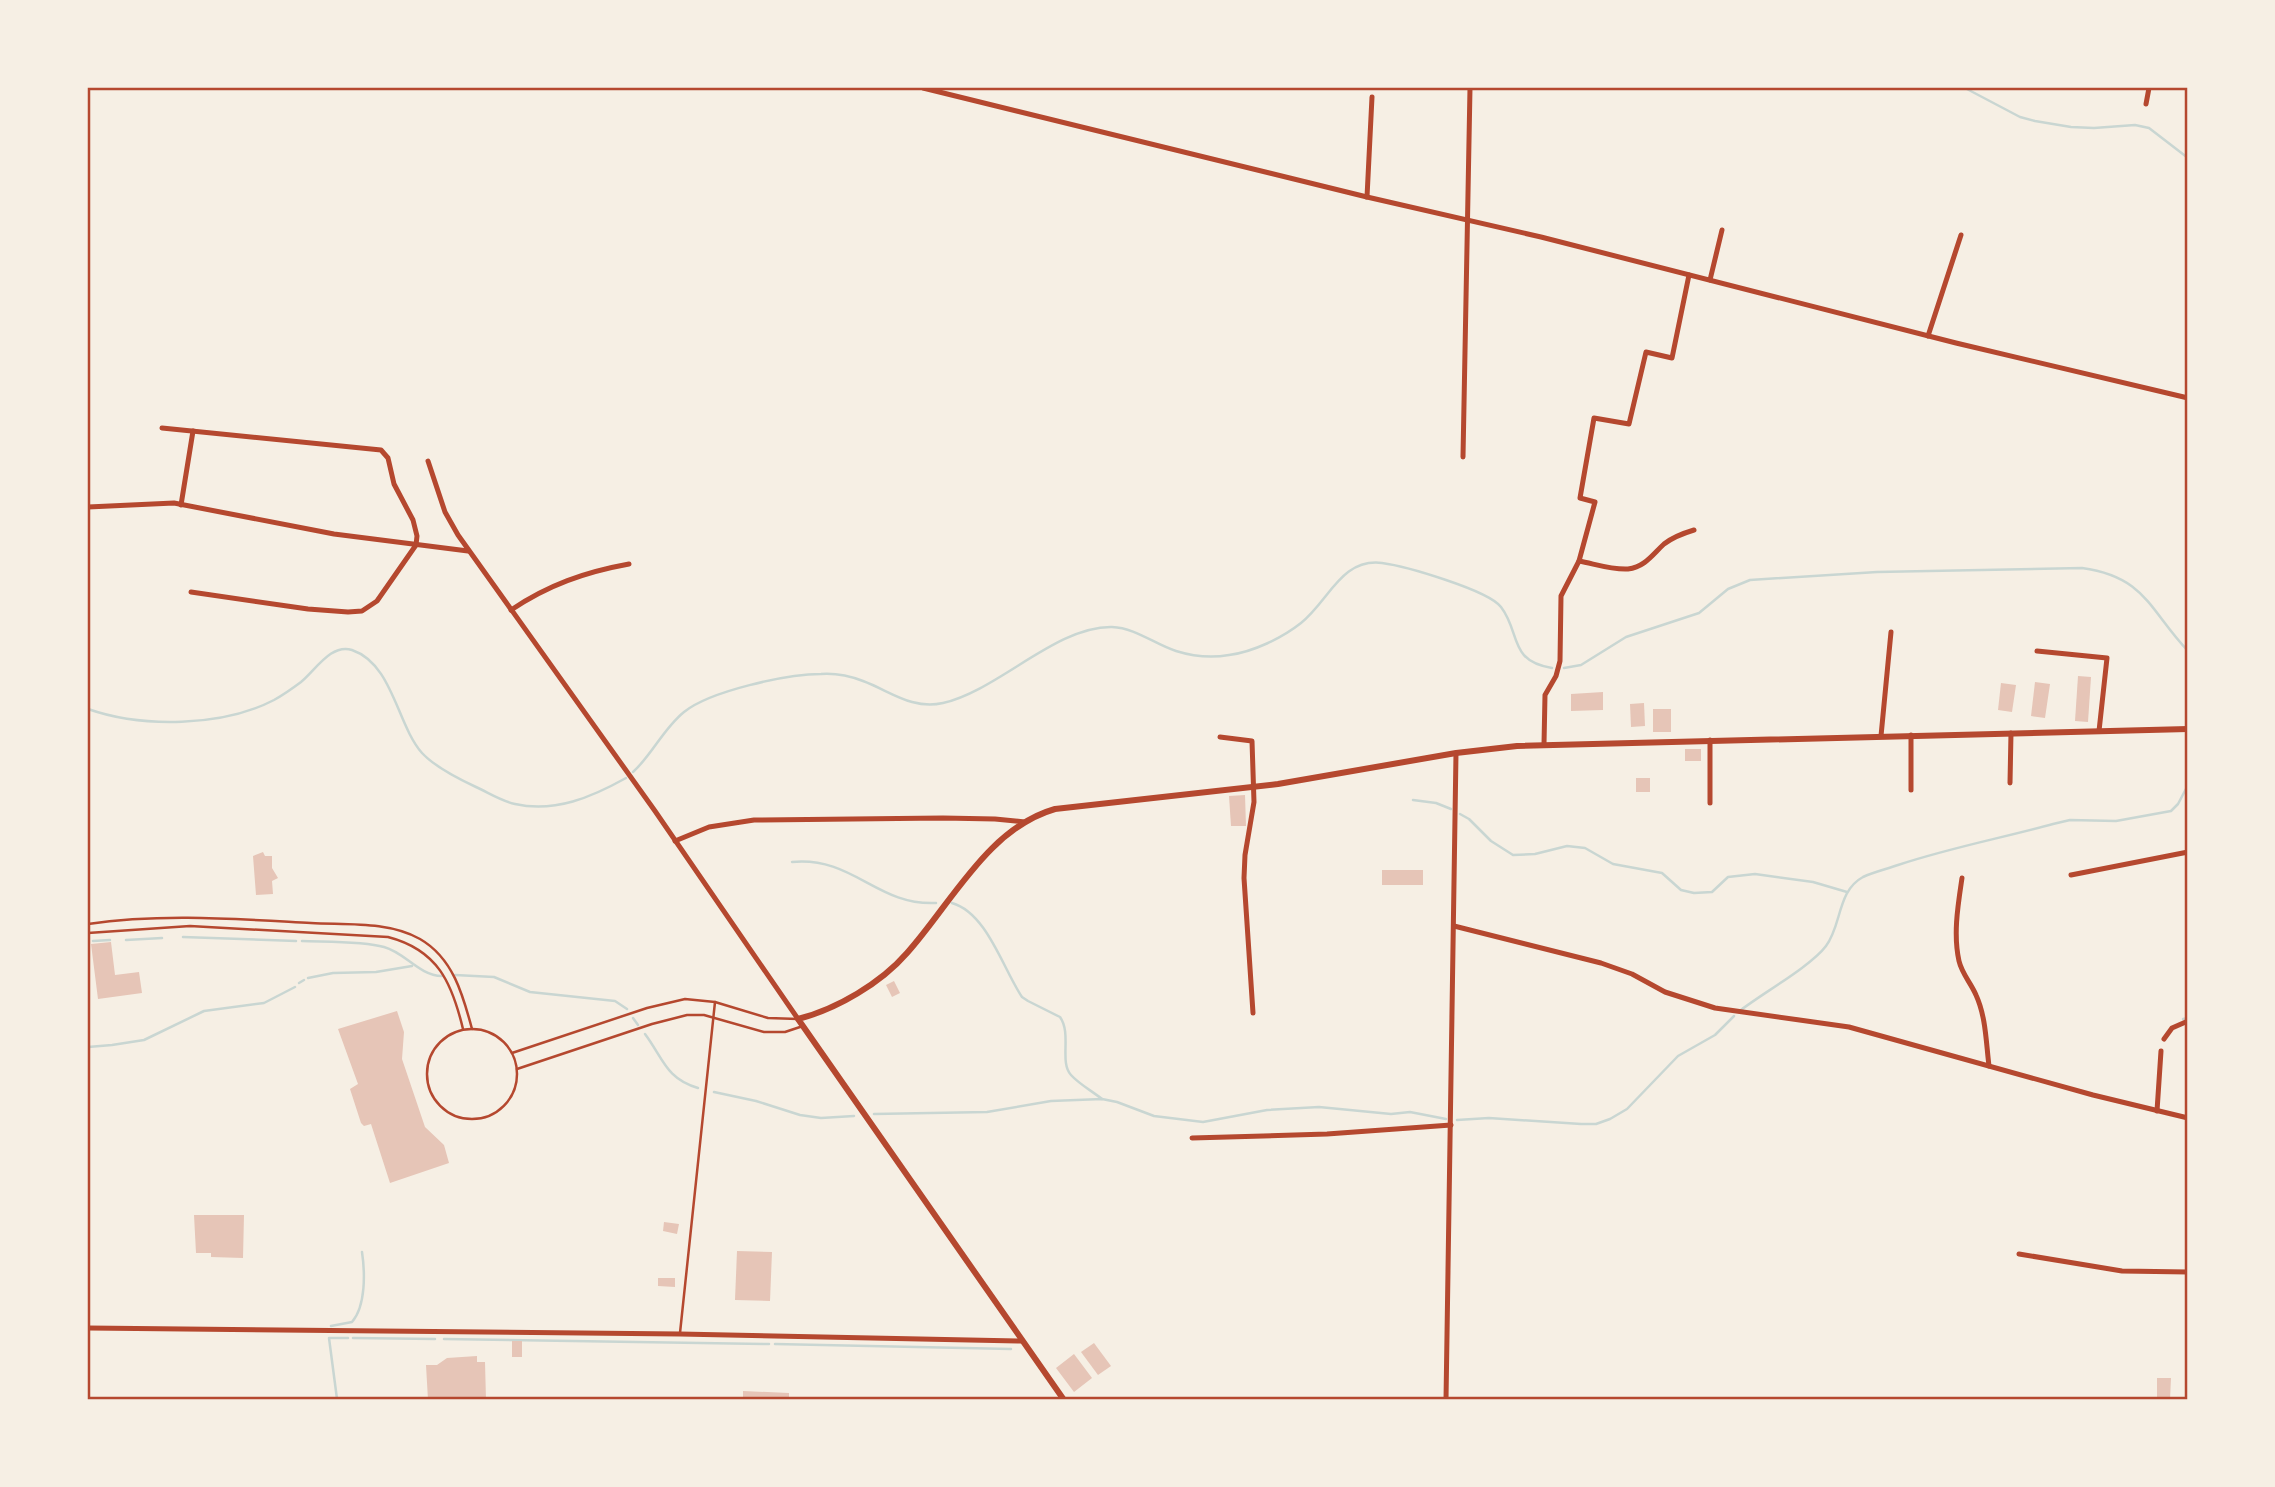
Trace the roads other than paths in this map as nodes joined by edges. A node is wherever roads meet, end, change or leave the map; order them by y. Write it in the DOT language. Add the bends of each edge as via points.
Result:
graph roads {
  1 [pos="923,88"];
  2 [pos="1470,88"];
  3 [pos="2149,88"];
  4 [pos="1372,97"];
  5 [pos="2146,104"];
  6 [pos="1367,197"];
  7 [pos="1468,221"];
  8 [pos="1722,230"];
  9 [pos="1961,235"];
  10 [pos="1689,275"];
  11 [pos="1710,280"];
  12 [pos="1928,336"];
  13 [pos="2188,398"];
  14 [pos="162,428"];
  15 [pos="193,431"];
  16 [pos="1463,457"];
  17 [pos="428,461"];
  18 [pos="181,505"];
  19 [pos="88,507"];
  20 [pos="1694,530"];
  21 [pos="416,545"];
  22 [pos="469,551"];
  23 [pos="1579,561"];
  24 [pos="629,564"];
  25 [pos="191,592"];
  26 [pos="511,610"];
  27 [pos="1891,632"];
  28 [pos="2038,651"];
  29 [pos="2188,729"];
  30 [pos="2099,731"];
  31 [pos="2011,733"];
  32 [pos="1910,735"];
  33 [pos="1881,736"];
  34 [pos="1220,737"];
  35 [pos="1710,740"];
  36 [pos="1544,744"];
  37 [pos="1456,753"];
  38 [pos="2010,783"];
  39 [pos="1254,787"];
  40 [pos="1911,790"];
  41 [pos="1710,803"];
  42 [pos="1024,822"];
  43 [pos="675,841"];
  44 [pos="2188,852"];
  45 [pos="2071,875"];
  46 [pos="1962,878"];
  47 [pos="88,925"];
  48 [pos="1454,926"];
  49 [pos="88,933"];
  50 [pos="715,1002"];
  51 [pos="1253,1013"];
  52 [pos="713,1018"];
  53 [pos="2188,1020"];
  54 [pos="800,1023"];
  55 [pos="463,1029"];
  56 [pos="472,1029"];
  57 [pos="2164,1039"];
  58 [pos="2161,1051"];
  59 [pos="512,1053"];
  60 [pos="1989,1066"];
  61 [pos="517,1069"];
  62 [pos="2157,1111"];
  63 [pos="2188,1118"];
  64 [pos="1451,1125"];
  65 [pos="1192,1138"];
  66 [pos="2019,1254"];
  67 [pos="2188,1272"];
  68 [pos="88,1328"];
  69 [pos="680,1334"];
  70 [pos="1021,1341"];
  71 [pos="1064,1399"];
  72 [pos="1446,1399"];
  1 -- 6 [label="street"];
  2 -- 7 [label="street"];
  3 -- 5 [label="street"];
  4 -- 6 [label="street"];
  6 -- 7 [label="street"];
  7 -- 10 [label="street"];
  7 -- 16 [label="street"];
  8 -- 11 [label="street"];
  9 -- 12 [label="street"];
  10 -- 11 [label="street"];
  10 -- 23 [label="street" via="1672,358 1646,352 1629,424 1594,418 1580,498 1595,502"];
  11 -- 12 [label="street"];
  12 -- 13 [label="street"];
  14 -- 15 [label="street"];
  15 -- 18 [label="street"];
  15 -- 21 [label="street" via="381,450 413,520"];
  17 -- 22 [label="street" via="445,512"];
  18 -- 19 [label="street"];
  18 -- 21 [label="street"];
  20 -- 23 [label="street" via="1665,543 1633,569"];
  21 -- 22 [label="street"];
  21 -- 25 [label="street" via="377,601 362,611"];
  22 -- 26 [label="street"];
  23 -- 36 [label="street" via="1561,596 1560,661 1545,695"];
  24 -- 26 [label="street" via="573,577"];
  26 -- 43 [label="street"];
  27 -- 33 [label="street"];
  28 -- 30 [label="street" via="2107,658"];
  29 -- 30 [label="street"];
  30 -- 31 [label="street"];
  31 -- 32 [label="street"];
  31 -- 38 [label="street"];
  32 -- 33 [label="street"];
  32 -- 40 [label="street"];
  33 -- 35 [label="street"];
  34 -- 39 [label="street" via="1252,741"];
  35 -- 36 [label="street"];
  35 -- 41 [label="street"];
  36 -- 37 [label="street"];
  37 -- 39 [label="street"];
  37 -- 48 [label="street"];
  39 -- 42 [label="street" via="1055,809"];
  39 -- 51 [label="street" via="1244,878"];
  42 -- 43 [label="street" via="754,820 709,827"];
  42 -- 54 [label="street" via="973,870 891,969"];
  43 -- 54 [label="street"];
  44 -- 45 [label="street"];
  46 -- 60 [label="street" via="1957,954 1982,1009"];
  47 -- 56 [label="lane" via="189,918 369,926 402,932 420,939 444,961 461,992"];
  48 -- 60 [label="street" via="1601,963 1715,1008 1849,1027"];
  48 -- 64 [label="street"];
  49 -- 55 [label="lane" via="190,926 388,937 415,947 438,966 454,995"];
  50 -- 52 [label="lane"];
  50 -- 54 [label="lane"];
  50 -- 59 [label="lane" via="685,999 667,1003"];
  52 -- 54 [label="lane" via="764,1032 785,1032"];
  52 -- 61 [label="lane" via="696,1014 672,1018"];
  52 -- 69 [label="lane"];
  53 -- 57 [label="street" via="2172,1028"];
  54 -- 70 [label="street"];
  55 -- 56 [label="lane"];
  55 -- 61 [label="lane" via="441,1041 429,1059 427,1080 442,1108 463,1118 495,1112 514,1089"];
  56 -- 59 [label="lane" via="491,1033"];
  58 -- 62 [label="street"];
  59 -- 61 [label="lane"];
  60 -- 62 [label="street"];
  62 -- 63 [label="street"];
  64 -- 65 [label="street"];
  64 -- 72 [label="street"];
  66 -- 67 [label="street" via="2122,1271"];
  68 -- 69 [label="street"];
  69 -- 70 [label="street"];
  70 -- 71 [label="street"];
}
